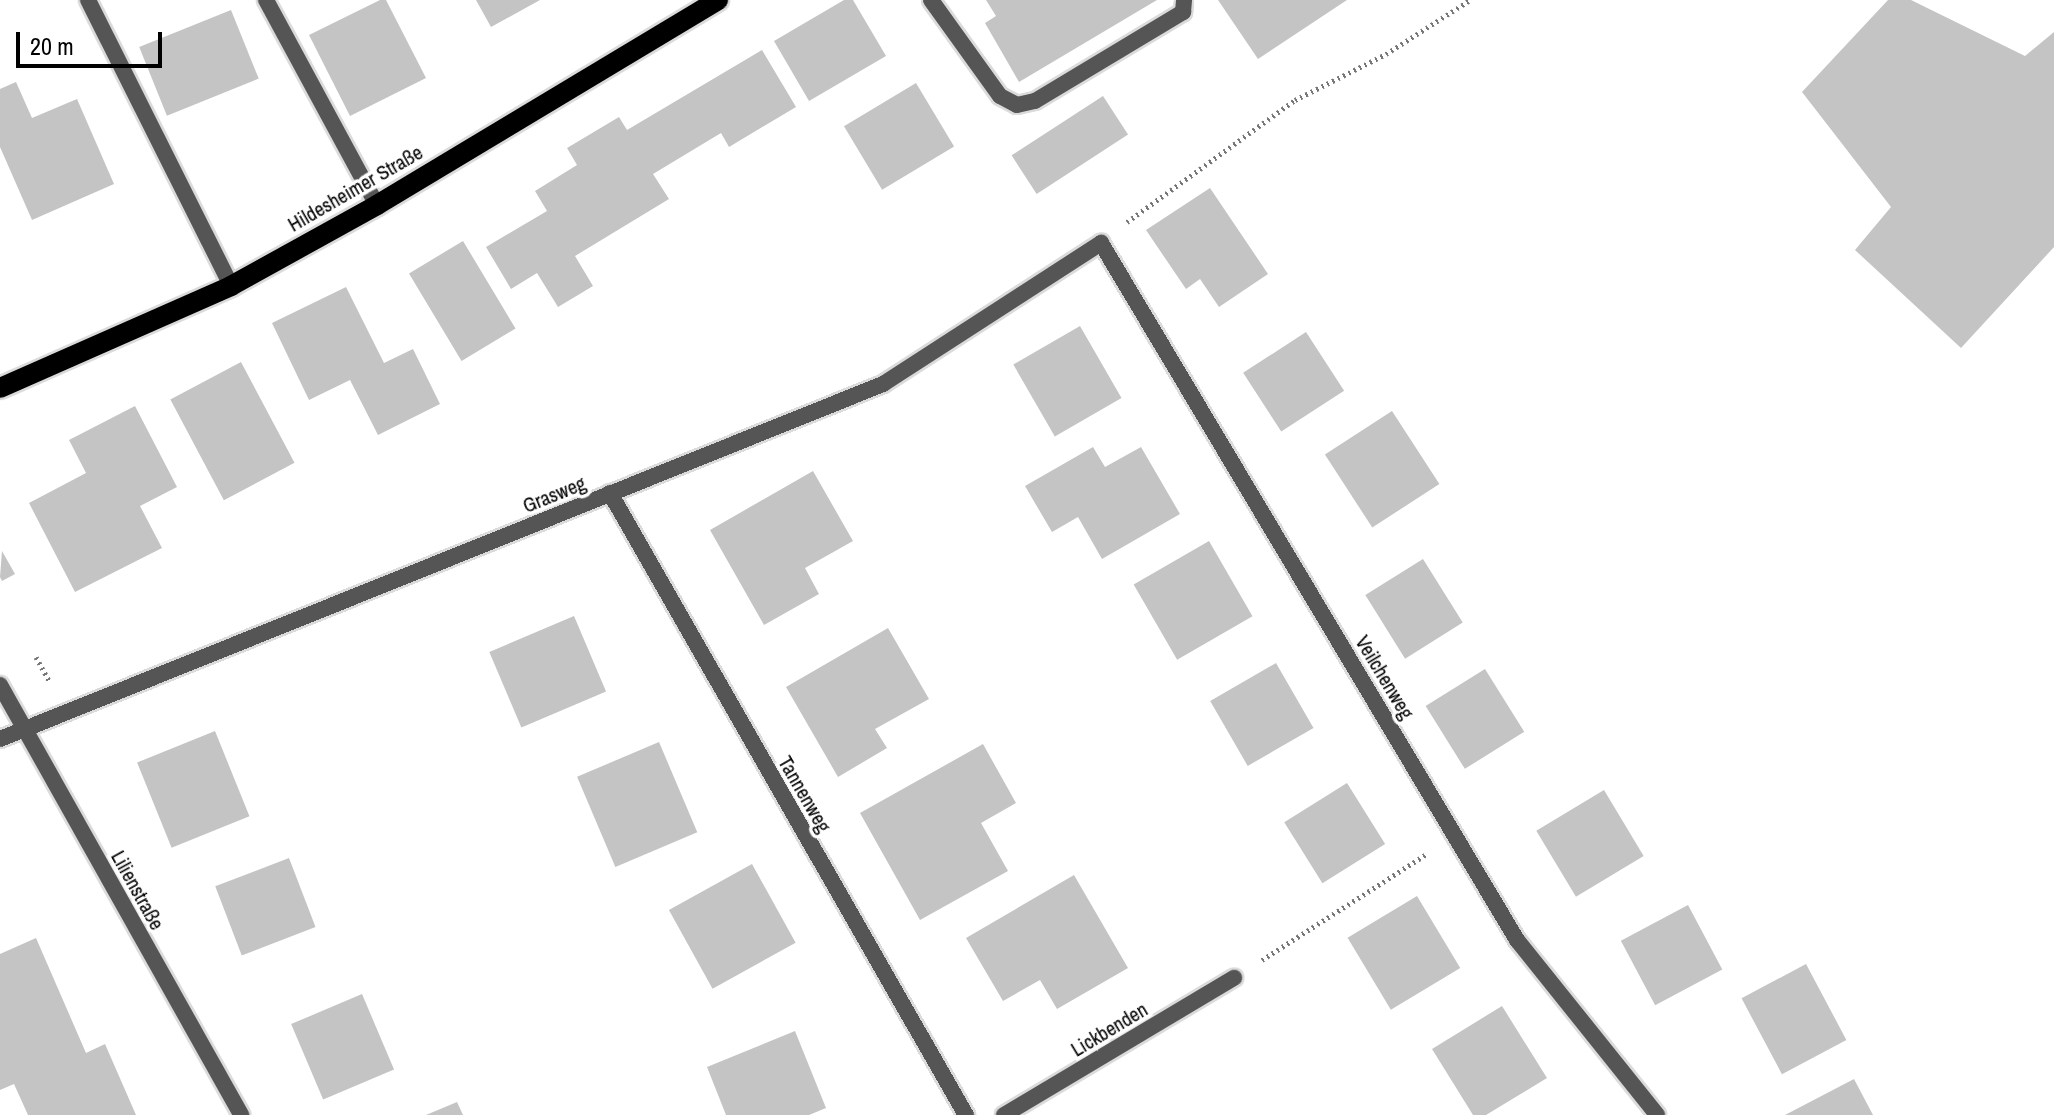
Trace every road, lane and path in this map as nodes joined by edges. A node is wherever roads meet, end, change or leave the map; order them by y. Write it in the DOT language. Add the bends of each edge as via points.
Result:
graph roads {
  1 [pos="266,0"];
  2 [pos="718,0"];
  3 [pos="931,0"];
  4 [pos="1184,0"];
  5 [pos="1470,0"];
  6 [pos="90,1"];
  7 [pos="377,205"];
  8 [pos="1101,243"];
  9 [pos="231,286"];
  10 [pos="0,388"];
  11 [pos="610,493"];
  12 [pos="0,685"];
  13 [pos="24,728"];
  14 [pos="0,739"];
  15 [pos="1456,835"];
  16 [pos="1234,978"];
  17 [pos="241,1115"];
  18 [pos="966,1115"];
  19 [pos="1004,1115"];
  20 [pos="1657,1115"];
  1 -- 7 [label="street"];
  2 -- 7 [label="main road, Hildesheimer Straße"];
  3 -- 4 [label="street" via="1000,96 1017,105 1035,101 1183,12"];
  5 -- 8 [label="path" via="1386,54 1295,100"];
  6 -- 9 [label="street"];
  7 -- 9 [label="main road, Hildesheimer Straße"];
  8 -- 11 [label="street, Grasweg" via="883,384"];
  8 -- 15 [label="street, Veilchenweg"];
  9 -- 10 [label="main road, Hildesheimer Straße"];
  11 -- 13 [label="street, Grasweg"];
  11 -- 18 [label="street, Tannenweg"];
  12 -- 13 [label="street, Lilienstraße"];
  13 -- 14 [label="street, Grasweg"];
  13 -- 17 [label="street, Lilienstraße"];
  15 -- 16 [label="path"];
  15 -- 20 [label="street, Veilchenweg" via="1517,940"];
  16 -- 19 [label="street, Lickbenden"];
}
